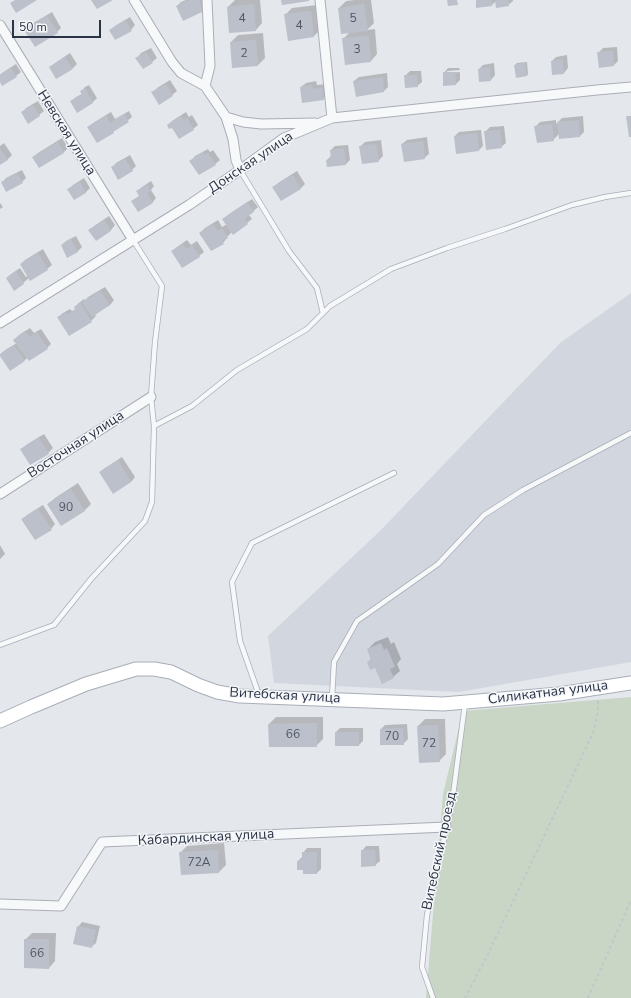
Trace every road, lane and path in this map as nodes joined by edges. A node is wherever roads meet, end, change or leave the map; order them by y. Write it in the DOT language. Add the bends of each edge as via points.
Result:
graph roads {
  1 [pos="134,0"];
  2 [pos="207,0"];
  3 [pos="320,0"];
  4 [pos="0,25"];
  5 [pos="205,86"];
  6 [pos="631,87"];
  7 [pos="226,117"];
  8 [pos="332,118"];
  9 [pos="320,122"];
  10 [pos="240,170"];
  11 [pos="631,193"];
  12 [pos="133,240"];
  13 [pos="323,313"];
  14 [pos="0,323"];
  15 [pos="151,397"];
  16 [pos="154,426"];
  17 [pos="631,433"];
  18 [pos="394,473"];
  19 [pos="0,494"];
  20 [pos="0,645"];
  21 [pos="631,683"];
  22 [pos="598,688"];
  23 [pos="260,697"];
  24 [pos="332,700"];
  25 [pos="465,702"];
  26 [pos="0,722"];
  27 [pos="446,827"];
  28 [pos="631,900"];
  29 [pos="0,904"];
  30 [pos="433,998"];
  31 [pos="465,998"];
  32 [pos="588,998"];
  1 -- 5 [label="street" via="180,73"];
  2 -- 5 [label="street" via="210,66"];
  3 -- 8 [label="street"];
  4 -- 12 [label="street, Невская улица"];
  5 -- 7 [label="street"];
  6 -- 8 [label="street, Донская улица"];
  7 -- 9 [label="street" via="261,124"];
  7 -- 10 [label="street"];
  8 -- 9 [label="street, Донская улица"];
  9 -- 10 [label="street, Донская улица" via="284,138"];
  10 -- 12 [label="street, Донская улица"];
  10 -- 13 [label="lane" via="289,251 317,288"];
  11 -- 13 [label="lane" via="572,205 391,269 330,306"];
  12 -- 14 [label="street, Донская улица"];
  12 -- 15 [label="lane" via="162,286"];
  13 -- 16 [label="lane" via="307,329 237,370 192,406"];
  15 -- 16 [label="lane"];
  15 -- 19 [label="street, Восточная улица"];
  16 -- 20 [label="lane" via="152,502 145,521 91,579 54,625"];
  17 -- 24 [label="lane" via="523,490 484,515 438,564 357,621 334,662"];
  18 -- 23 [label="lane" via="252,543 232,582 240,641"];
  21 -- 22 [label="street, Силикатная улица"];
  22 -- 25 [label="street, Силикатная улица"];
  22 -- 31 [label="path" via="598,712 594,733"];
  23 -- 24 [label="street, Витебская улица"];
  23 -- 26 [label="street, Витебская улица" via="217,692 171,672 154,668 136,669 86,684"];
  24 -- 25 [label="street, Витебская улица" via="443,704"];
  25 -- 27 [label="lane, Витебский проезд" via="452,803"];
  27 -- 29 [label="street, Кабардинская улица" via="102,842 60,906"];
  27 -- 30 [label="lane, Витебский проезд" via="426,915 422,967"];
  28 -- 32 [label="path"];
}
